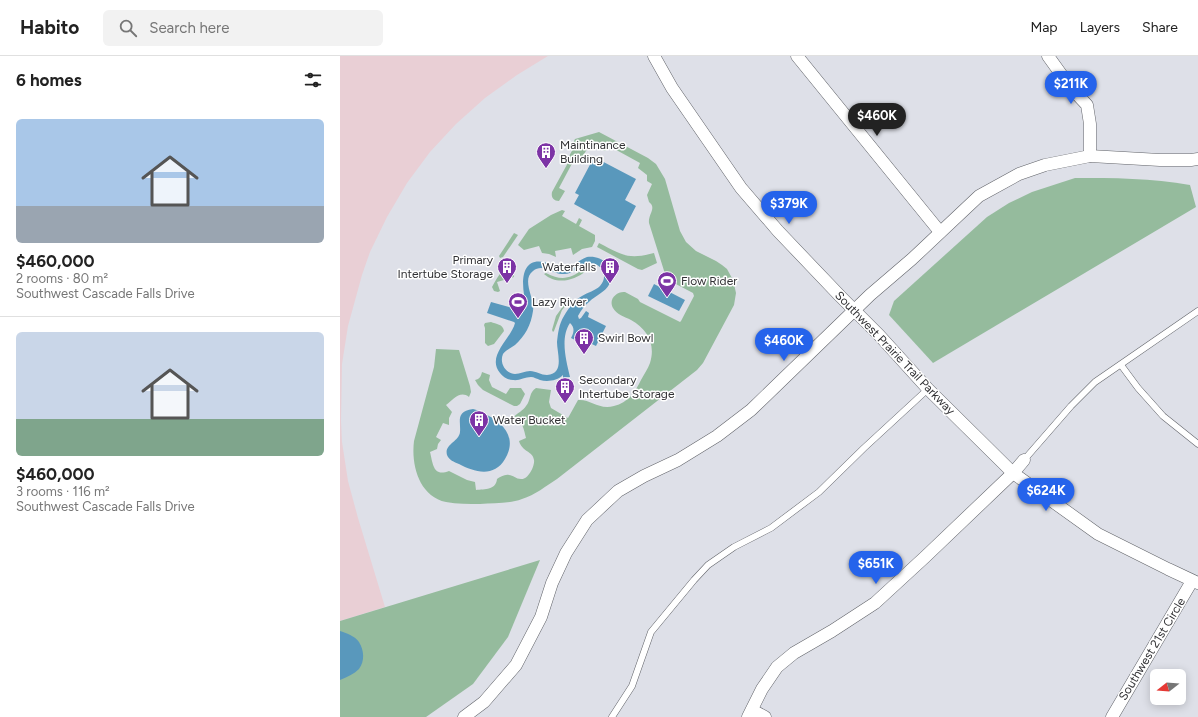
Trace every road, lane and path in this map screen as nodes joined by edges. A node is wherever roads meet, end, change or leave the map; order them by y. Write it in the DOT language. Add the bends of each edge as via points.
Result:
graph roads {
  1 [pos="654,56"];
  2 [pos="797,56"];
  3 [pos="1048,56"];
  4 [pos="1090,156"];
  5 [pos="1198,159"];
  6 [pos="940,232"];
  7 [pos="855,310"];
  8 [pos="1198,311"];
  9 [pos="1121,365"];
  10 [pos="928,389"];
  11 [pos="1198,444"];
  12 [pos="1024,460"];
  13 [pos="1013,473"];
  14 [pos="1195,582"];
  15 [pos="750,713"];
  16 [pos="464,717"];
  17 [pos="612,717"];
  18 [pos="765,717"];
  19 [pos="1112,717"];
  1 -- 7 [label="street, Southwest Prairie Trail Parkway" via="672,88 741,188 778,231"];
  2 -- 6 [label="street"];
  3 -- 4 [label="street" via="1087,105"];
  4 -- 5 [label="street" via="1160,160"];
  4 -- 6 [label="street" via="1045,165 1019,174 979,196"];
  6 -- 7 [label="street"];
  7 -- 10 [label="street, Southwest Prairie Trail Parkway"];
  7 -- 16 [label="street" via="751,410 717,436 678,460 618,491 587,520 566,553 552,583 541,617 516,666 484,702"];
  8 -- 9 [label="lane"];
  9 -- 11 [label="lane" via="1163,416"];
  9 -- 12 [label="lane" via="1095,382"];
  10 -- 13 [label="street, Southwest Prairie Trail Parkway"];
  10 -- 17 [label="lane" via="819,492 771,528 708,565 651,632 632,686"];
  12 -- 13 [label="street"];
  13 -- 14 [label="street, Southwest Prairie Trail Parkway" via="1098,534"];
  13 -- 15 [label="street" via="875,603 777,666"];
  14 -- 19 [label="street, Southwest 21st Circle"];
  15 -- 18 [label="street"];
}
